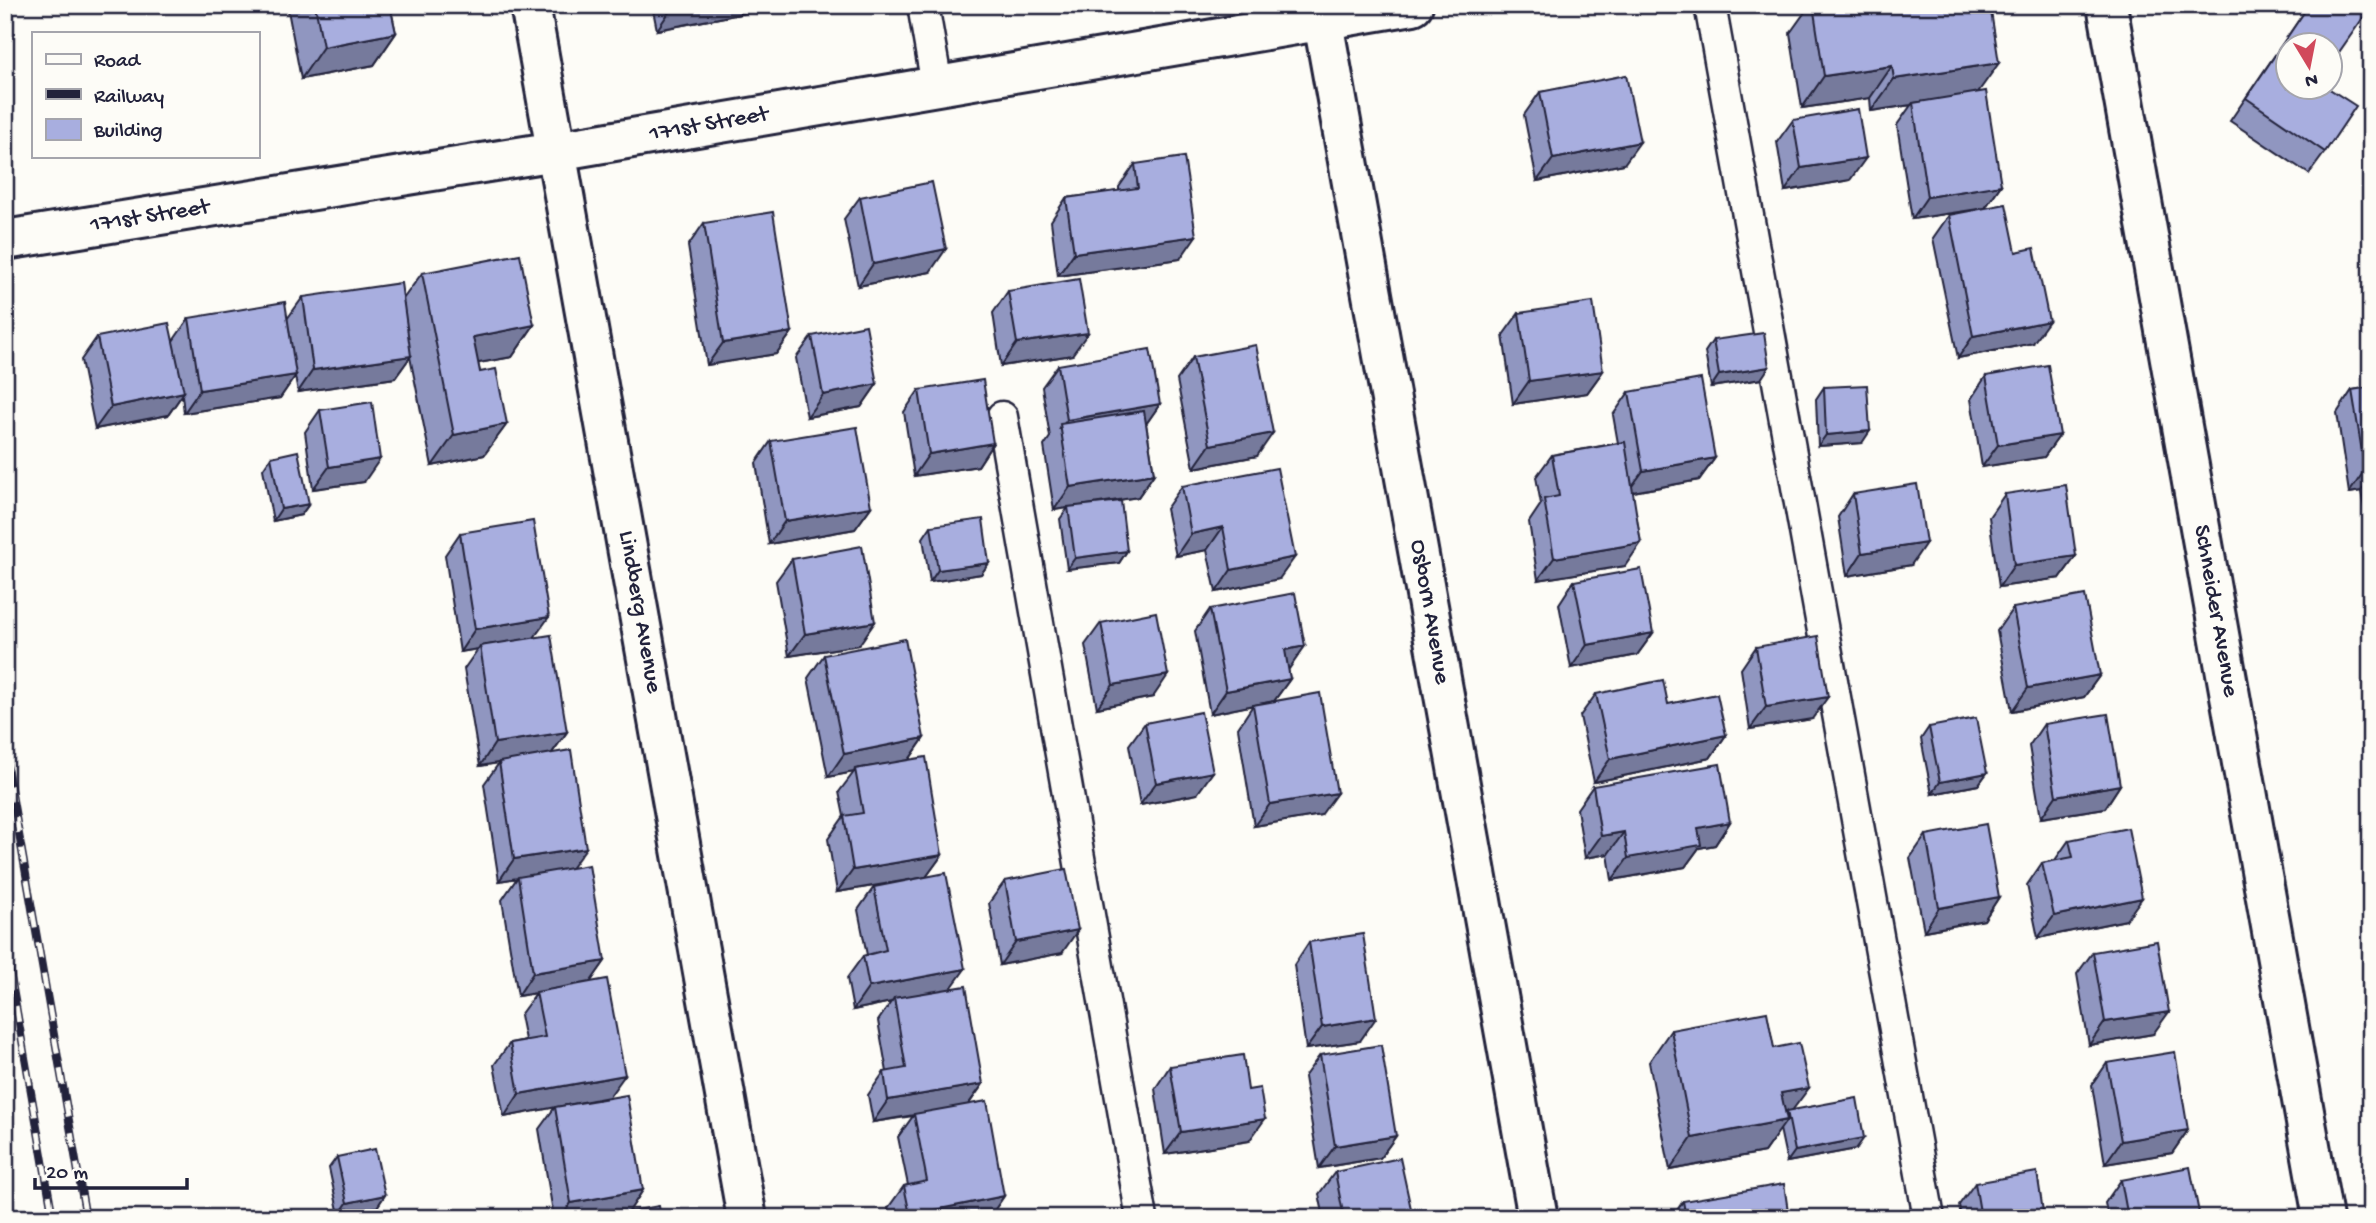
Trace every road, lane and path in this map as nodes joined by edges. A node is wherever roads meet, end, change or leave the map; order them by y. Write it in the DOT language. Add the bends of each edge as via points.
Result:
graph roads {
  1 [pos="530,5"];
  2 [pos="923,5"];
  3 [pos="1413,5"];
  4 [pos="1710,5"];
  5 [pos="2107,5"];
  6 [pos="1321,13"];
  7 [pos="937,86"];
  8 [pos="556,151"];
  9 [pos="5,240"];
  10 [pos="1002,417"];
  11 [pos="747,1218"];
  12 [pos="1142,1218"];
  13 [pos="1538,1218"];
  14 [pos="1929,1218"];
  15 [pos="2323,1218"];
  1 -- 8 [label="street, Lindberg Avenue"];
  2 -- 7 [label="lane"];
  3 -- 6 [label="street, 171st Street"];
  4 -- 14 [label="lane"];
  5 -- 15 [label="street, Schneider Avenue"];
  6 -- 7 [label="street, 171st Street"];
  6 -- 13 [label="street, Osborn Avenue"];
  7 -- 8 [label="street, 171st Street"];
  8 -- 9 [label="street, 171st Street"];
  8 -- 11 [label="street, Lindberg Avenue"];
  10 -- 12 [label="lane"];
}
